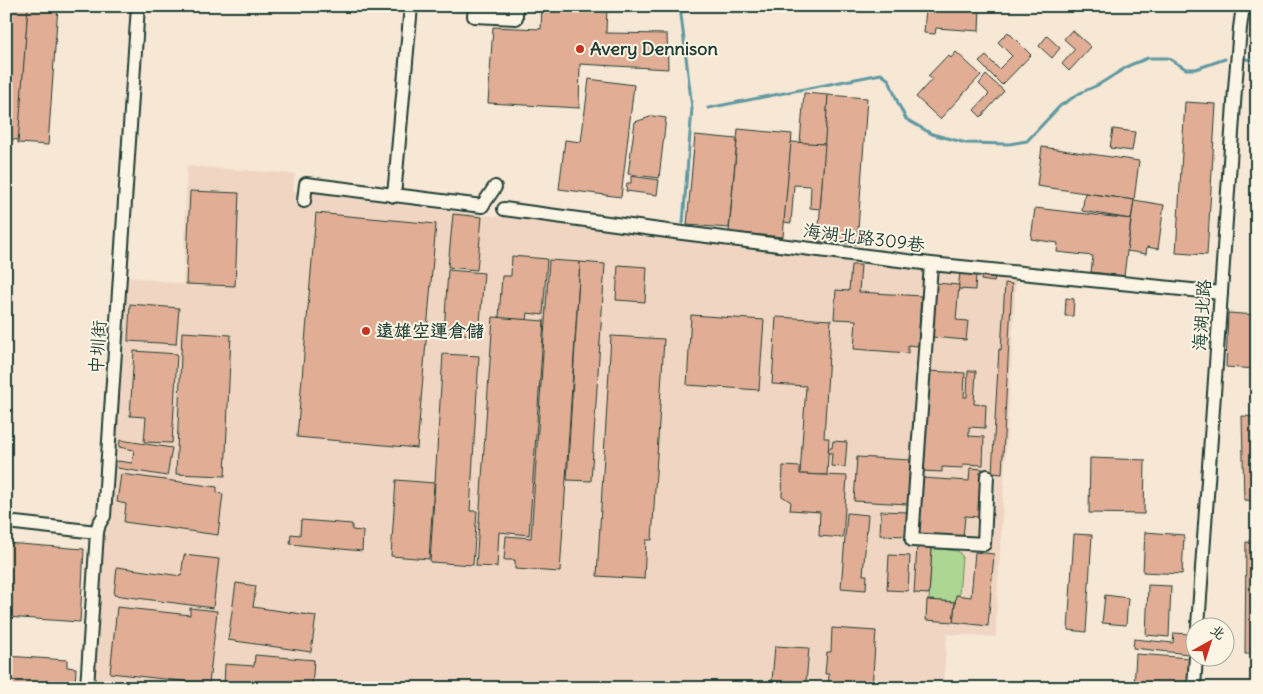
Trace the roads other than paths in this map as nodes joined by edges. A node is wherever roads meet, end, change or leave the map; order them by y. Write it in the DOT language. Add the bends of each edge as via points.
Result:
graph roads {
  1 [pos="138,6"];
  2 [pos="411,6"];
  3 [pos="475,6"];
  4 [pos="1243,6"];
  5 [pos="516,12"];
  6 [pos="495,187"];
  7 [pos="394,196"];
  8 [pos="304,201"];
  9 [pos="504,209"];
  10 [pos="931,264"];
  11 [pos="1221,293"];
  12 [pos="987,476"];
  13 [pos="6,522"];
  14 [pos="97,532"];
  15 [pos="1199,616"];
  16 [pos="1195,666"];
  17 [pos="87,688"];
  18 [pos="1194,688"];
  1 -- 14 [label="street, 中圳街" via="104,516"];
  2 -- 7 [label="street"];
  3 -- 5 [label="street" via="474,16"];
  4 -- 11 [label="street, 海湖北路"];
  6 -- 7 [label="street" via="482,206"];
  7 -- 8 [label="street" via="306,184"];
  9 -- 10 [label="street, 海湖北路309巷"];
  10 -- 11 [label="street, 海湖北路309巷"];
  10 -- 12 [label="street" via="912,540 984,544"];
  11 -- 15 [label="street, 海湖北路"];
  13 -- 14 [label="street"];
  14 -- 17 [label="street, 中圳街"];
  16 -- 18 [label="street"];
}
